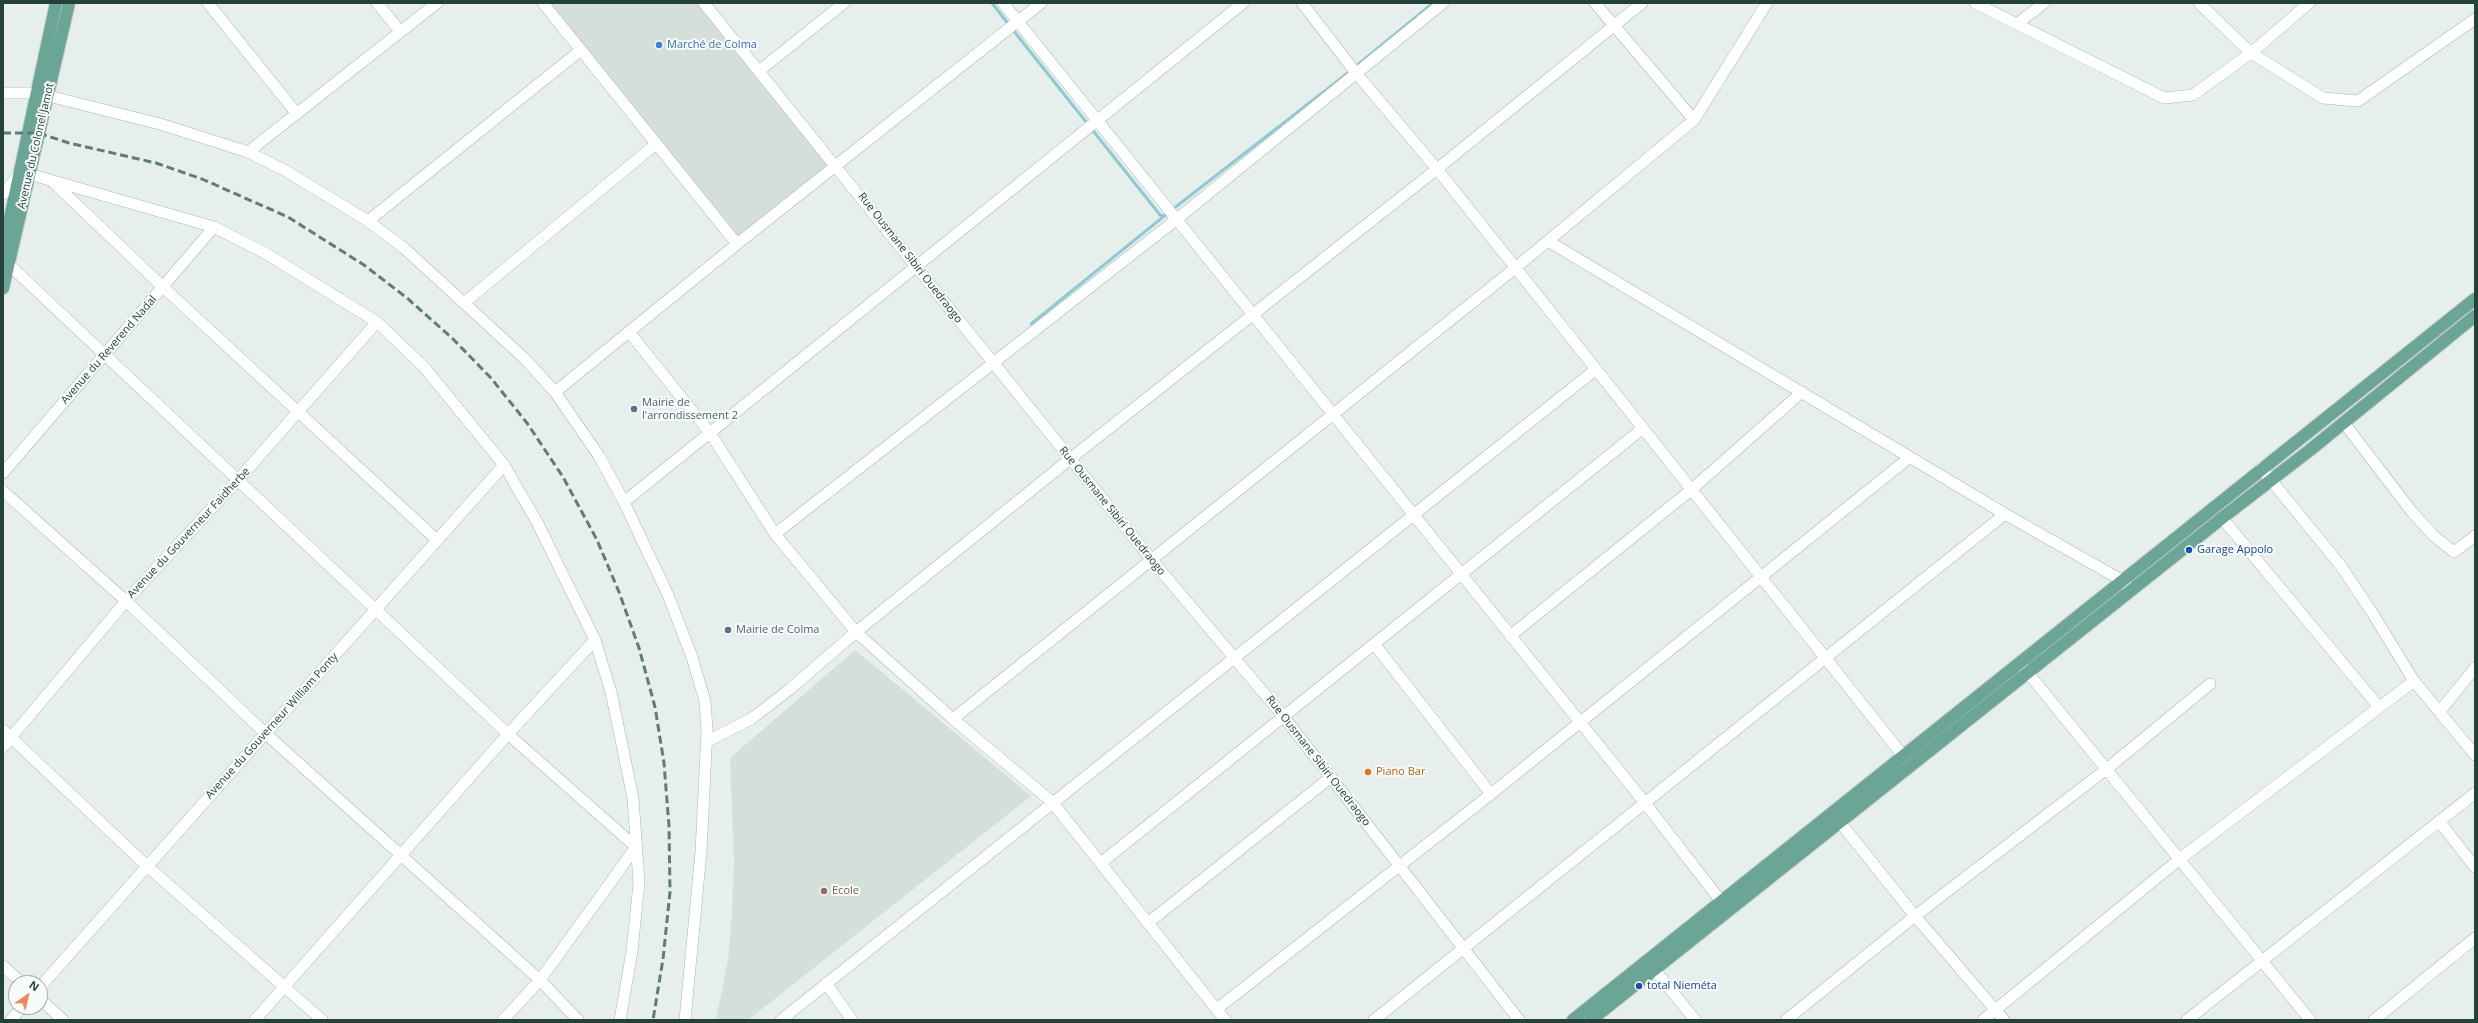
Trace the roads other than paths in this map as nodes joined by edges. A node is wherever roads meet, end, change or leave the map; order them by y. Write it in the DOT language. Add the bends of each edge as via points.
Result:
graph roads {
  1 [pos="56,3"];
  2 [pos="69,3"];
  3 [pos="208,3"];
  4 [pos="377,3"];
  5 [pos="437,3"];
  6 [pos="543,3"];
  7 [pos="704,3"];
  8 [pos="844,3"];
  9 [pos="1003,3"];
  10 [pos="1041,3"];
  11 [pos="1243,3"];
  12 [pos="1302,3"];
  13 [pos="1443,3"];
  14 [pos="1595,3"];
  15 [pos="1642,3"];
  16 [pos="1767,3"];
  17 [pos="1976,3"];
  18 [pos="2044,3"];
  19 [pos="2199,3"];
  20 [pos="2309,3"];
  21 [pos="2475,19"];
  22 [pos="1018,22"];
  23 [pos="2017,24"];
  24 [pos="1614,26"];
  25 [pos="400,31"];
  26 [pos="581,50"];
  27 [pos="2251,52"];
  28 [pos="759,71"];
  29 [pos="1356,73"];
  30 [pos="3,93"];
  31 [pos="42,95"];
  32 [pos="297,114"];
  33 [pos="1694,120"];
  34 [pos="1098,121"];
  35 [pos="656,144"];
  36 [pos="248,152"];
  37 [pos="837,166"];
  38 [pos="1437,170"];
  39 [pos="24,174"];
  40 [pos="52,181"];
  41 [pos="3,194"];
  42 [pos="1177,219"];
  43 [pos="368,221"];
  44 [pos="214,227"];
  45 [pos="1548,241"];
  46 [pos="737,244"];
  47 [pos="3,251"];
  48 [pos="6,261"];
  49 [pos="916,267"];
  50 [pos="1514,269"];
  51 [pos="163,287"];
  52 [pos="3,288"];
  53 [pos="2475,300"];
  54 [pos="465,302"];
  55 [pos="1252,314"];
  56 [pos="2475,316"];
  57 [pos="377,322"];
  58 [pos="629,332"];
  59 [pos="106,355"];
  60 [pos="993,362"];
  61 [pos="1595,370"];
  62 [pos="555,392"];
  63 [pos="1802,392"];
  64 [pos="298,412"];
  65 [pos="1332,416"];
  66 [pos="2344,422"];
  67 [pos="1642,429"];
  68 [pos="710,433"];
  69 [pos="1910,457"];
  70 [pos="1070,459"];
  71 [pos="504,464"];
  72 [pos="2261,468"];
  73 [pos="3,473"];
  74 [pos="238,480"];
  75 [pos="2270,481"];
  76 [pos="1691,490"];
  77 [pos="3,491"];
  78 [pos="624,502"];
  79 [pos="1413,514"];
  80 [pos="2005,514"];
  81 [pos="2222,518"];
  82 [pos="774,534"];
  83 [pos="2475,536"];
  84 [pos="437,540"];
  85 [pos="1151,559"];
  86 [pos="1461,574"];
  87 [pos="1761,577"];
  88 [pos="2123,581"];
  89 [pos="2132,590"];
  90 [pos="126,601"];
  91 [pos="375,609"];
  92 [pos="856,632"];
  93 [pos="1510,636"];
  94 [pos="595,640"];
  95 [pos="1375,645"];
  96 [pos="1235,658"];
  97 [pos="1826,658"];
  98 [pos="2024,668"];
  99 [pos="2475,668"];
  100 [pos="2414,681"];
  101 [pos="2210,684"];
  102 [pos="2379,707"];
  103 [pos="2440,711"];
  104 [pos="1284,717"];
  105 [pos="954,719"];
  106 [pos="1580,722"];
  107 [pos="265,733"];
  108 [pos="7,734"];
  109 [pos="508,734"];
  110 [pos="706,742"];
  111 [pos="3,746"];
  112 [pos="2475,755"];
  113 [pos="1908,761"];
  114 [pos="2108,768"];
  115 [pos="1331,778"];
  116 [pos="2475,793"];
  117 [pos="1491,794"];
  118 [pos="1052,802"];
  119 [pos="1645,803"];
  120 [pos="1837,818"];
  121 [pos="2439,821"];
  122 [pos="636,847"];
  123 [pos="401,855"];
  124 [pos="2181,858"];
  125 [pos="1101,863"];
  126 [pos="147,866"];
  127 [pos="1399,866"];
  128 [pos="2475,867"];
  129 [pos="1725,905"];
  130 [pos="1915,916"];
  131 [pos="1148,923"];
  132 [pos="2475,938"];
  133 [pos="1463,948"];
  134 [pos="2262,962"];
  135 [pos="1651,965"];
  136 [pos="3,966"];
  137 [pos="13,975"];
  138 [pos="48,978"];
  139 [pos="540,980"];
  140 [pos="826,983"];
  141 [pos="284,986"];
  142 [pos="48,1007"];
  143 [pos="1217,1009"];
  144 [pos="1996,1010"];
  145 [pos="62,1020"];
  146 [pos="255,1020"];
  147 [pos="322,1020"];
  148 [pos="503,1020"];
  149 [pos="578,1020"];
  150 [pos="620,1020"];
  151 [pos="684,1020"];
  152 [pos="781,1020"];
  153 [pos="852,1020"];
  154 [pos="1225,1020"];
  155 [pos="1374,1020"];
  156 [pos="1519,1020"];
  157 [pos="1573,1020"];
  158 [pos="1591,1020"];
  159 [pos="1695,1020"];
  160 [pos="1786,1020"];
  161 [pos="1984,1020"];
  162 [pos="2004,1020"];
  163 [pos="2187,1020"];
  164 [pos="2310,1020"];
  165 [pos="2374,1020"];
  1 -- 31 [label="main road, Avenue du Colonel Jamot"];
  2 -- 31 [label="main road, Avenue du Colonel Jamot"];
  3 -- 32 [label="street"];
  4 -- 25 [label="street"];
  5 -- 25 [label="street"];
  6 -- 26 [label="street"];
  7 -- 28 [label="street, Rue Ousmane Sibiri Ouedraogo"];
  8 -- 28 [label="street"];
  9 -- 22 [label="street"];
  10 -- 22 [label="street"];
  11 -- 34 [label="street"];
  12 -- 29 [label="street"];
  13 -- 29 [label="street"];
  14 -- 24 [label="street"];
  15 -- 24 [label="street"];
  16 -- 33 [label="street"];
  17 -- 23 [label="street"];
  18 -- 23 [label="street"];
  19 -- 27 [label="street"];
  20 -- 27 [label="street"];
  21 -- 27 [label="street" via="2358,102 2323,98"];
  22 -- 34 [label="street"];
  22 -- 37 [label="street"];
  23 -- 27 [label="street" via="2164,98 2192,95"];
  24 -- 33 [label="street"];
  24 -- 38 [label="street"];
  25 -- 32 [label="street"];
  26 -- 35 [label="street"];
  26 -- 43 [label="street"];
  28 -- 37 [label="street, Rue Ousmane Sibiri Ouedraogo"];
  29 -- 38 [label="street"];
  29 -- 42 [label="street"];
  30 -- 31 [label="street"];
  31 -- 36 [label="street" via="160,124"];
  31 -- 39 [label="main road, Avenue du Colonel Jamot"];
  32 -- 36 [label="street"];
  33 -- 45 [label="street"];
  34 -- 42 [label="street"];
  34 -- 49 [label="street"];
  35 -- 46 [label="street"];
  35 -- 54 [label="street"];
  36 -- 43 [label="street" via="318,189"];
  37 -- 46 [label="street"];
  37 -- 49 [label="street, Rue Ousmane Sibiri Ouedraogo"];
  38 -- 50 [label="street"];
  38 -- 55 [label="street"];
  39 -- 40 [label="street"];
  39 -- 41 [label="street"];
  39 -- 47 [label="main road, Avenue du Colonel Jamot"];
  39 -- 48 [label="main road, Avenue du Colonel Jamot"];
  40 -- 44 [label="street"];
  40 -- 51 [label="street"];
  42 -- 55 [label="street"];
  42 -- 60 [label="street"];
  43 -- 54 [label="street" via="420,261"];
  44 -- 51 [label="street, Avenue du Reverend Nadal"];
  44 -- 57 [label="street" via="296,271"];
  45 -- 50 [label="street"];
  45 -- 63 [label="street"];
  46 -- 58 [label="street"];
  48 -- 52 [label="main road, Avenue du Colonel Jamot"];
  48 -- 59 [label="street"];
  49 -- 60 [label="street, Rue Ousmane Sibiri Ouedraogo"];
  49 -- 68 [label="street"];
  50 -- 61 [label="street"];
  50 -- 65 [label="street"];
  51 -- 59 [label="street, Avenue du Reverend Nadal"];
  51 -- 64 [label="street"];
  53 -- 72 [label="main road"];
  54 -- 62 [label="street" via="525,359"];
  55 -- 65 [label="street"];
  55 -- 70 [label="street"];
  56 -- 66 [label="main road"];
  57 -- 64 [label="street, Avenue du Gouverneur Faidherbe"];
  57 -- 71 [label="street" via="424,367"];
  58 -- 62 [label="street"];
  58 -- 68 [label="street"];
  59 -- 73 [label="street, Avenue du Reverend Nadal"];
  59 -- 74 [label="street"];
  60 -- 70 [label="street, Rue Ousmane Sibiri Ouedraogo"];
  60 -- 82 [label="street"];
  61 -- 67 [label="street"];
  61 -- 79 [label="street"];
  62 -- 78 [label="street" via="599,456"];
  63 -- 69 [label="street"];
  63 -- 76 [label="street"];
  64 -- 74 [label="street, Avenue du Gouverneur Faidherbe"];
  64 -- 84 [label="street"];
  65 -- 79 [label="street"];
  65 -- 85 [label="street"];
  66 -- 75 [label="main road"];
  66 -- 83 [label="street" via="2412,512 2452,552 2456,552"];
  67 -- 76 [label="street"];
  67 -- 86 [label="street"];
  68 -- 78 [label="street"];
  68 -- 82 [label="street"];
  69 -- 80 [label="street"];
  69 -- 87 [label="street"];
  70 -- 85 [label="street, Rue Ousmane Sibiri Ouedraogo"];
  70 -- 92 [label="street"];
  71 -- 84 [label="street, Avenue du Gouverneur William Ponty"];
  71 -- 94 [label="street" via="538,522"];
  72 -- 75 [label="street"];
  72 -- 88 [label="main road"];
  74 -- 90 [label="street, Avenue du Gouverneur Faidherbe"];
  74 -- 91 [label="street"];
  75 -- 81 [label="main road"];
  75 -- 100 [label="street" via="2341,566 2374,614"];
  76 -- 87 [label="street"];
  76 -- 93 [label="street"];
  77 -- 90 [label="street"];
  78 -- 110 [label="street" via="668,595 692,657 705,701"];
  79 -- 86 [label="street"];
  79 -- 96 [label="street"];
  80 -- 88 [label="street"];
  80 -- 97 [label="street"];
  81 -- 89 [label="main road"];
  81 -- 102 [label="street"];
  82 -- 92 [label="street"];
  84 -- 91 [label="street, Avenue du Gouverneur William Ponty"];
  85 -- 96 [label="street, Rue Ousmane Sibiri Ouedraogo"];
  85 -- 105 [label="street"];
  86 -- 93 [label="street"];
  86 -- 95 [label="street"];
  87 -- 97 [label="street"];
  87 -- 106 [label="street"];
  88 -- 89 [label="street"];
  88 -- 98 [label="main road"];
  89 -- 98 [label="main road"];
  90 -- 107 [label="street"];
  90 -- 108 [label="street, Avenue du Gouverneur Faidherbe"];
  91 -- 107 [label="street, Avenue du Gouverneur William Ponty"];
  91 -- 109 [label="street"];
  92 -- 105 [label="street"];
  92 -- 110 [label="street" via="790,689 751,718"];
  93 -- 106 [label="street"];
  94 -- 109 [label="street"];
  94 -- 122 [label="street" via="611,692 634,798"];
  95 -- 104 [label="street"];
  95 -- 117 [label="street"];
  96 -- 104 [label="street, Rue Ousmane Sibiri Ouedraogo"];
  96 -- 118 [label="street"];
  97 -- 113 [label="street"];
  97 -- 119 [label="street"];
  98 -- 113 [label="main road"];
  98 -- 114 [label="street"];
  99 -- 103 [label="street"];
  100 -- 102 [label="street"];
  100 -- 103 [label="street"];
  101 -- 114 [label="street"];
  102 -- 124 [label="street"];
  103 -- 112 [label="street"];
  104 -- 115 [label="street, Rue Ousmane Sibiri Ouedraogo"];
  104 -- 125 [label="street"];
  105 -- 118 [label="street"];
  106 -- 117 [label="street"];
  106 -- 119 [label="street"];
  107 -- 123 [label="street"];
  107 -- 126 [label="street, Avenue du Gouverneur William Ponty"];
  108 -- 111 [label="street, Avenue du Gouverneur Faidherbe"];
  108 -- 126 [label="street"];
  109 -- 122 [label="street"];
  109 -- 123 [label="street"];
  110 -- 151 [label="street" via="701,852"];
  113 -- 120 [label="main road"];
  114 -- 124 [label="street"];
  114 -- 130 [label="street"];
  115 -- 127 [label="street, Rue Ousmane Sibiri Ouedraogo"];
  115 -- 131 [label="street"];
  116 -- 121 [label="street"];
  117 -- 127 [label="street"];
  118 -- 125 [label="street"];
  118 -- 140 [label="street"];
  119 -- 129 [label="street"];
  119 -- 133 [label="street"];
  120 -- 129 [label="main road"];
  120 -- 130 [label="street"];
  121 -- 128 [label="street"];
  121 -- 134 [label="street"];
  122 -- 139 [label="street"];
  122 -- 150 [label="street" via="639,882 632,951"];
  123 -- 139 [label="street"];
  123 -- 141 [label="street"];
  124 -- 134 [label="street"];
  124 -- 144 [label="street"];
  125 -- 131 [label="street"];
  126 -- 138 [label="street, Avenue du Gouverneur William Ponty"];
  126 -- 141 [label="street"];
  127 -- 133 [label="street, Rue Ousmane Sibiri Ouedraogo"];
  127 -- 143 [label="street"];
  129 -- 135 [label="main road"];
  130 -- 144 [label="street"];
  130 -- 160 [label="street"];
  131 -- 143 [label="street"];
  132 -- 165 [label="street"];
  133 -- 155 [label="street"];
  133 -- 156 [label="street, Rue Ousmane Sibiri Ouedraogo"];
  134 -- 163 [label="street"];
  134 -- 164 [label="street"];
  135 -- 157 [label="main road"];
  135 -- 158 [label="main road"];
  135 -- 159 [label="street"];
  136 -- 137 [label="street"];
  139 -- 148 [label="street"];
  139 -- 149 [label="street"];
  140 -- 152 [label="street"];
  140 -- 153 [label="street"];
  141 -- 146 [label="street"];
  141 -- 147 [label="street"];
  142 -- 145 [label="street"];
  143 -- 154 [label="street"];
  144 -- 161 [label="street"];
  144 -- 162 [label="street"];
}
